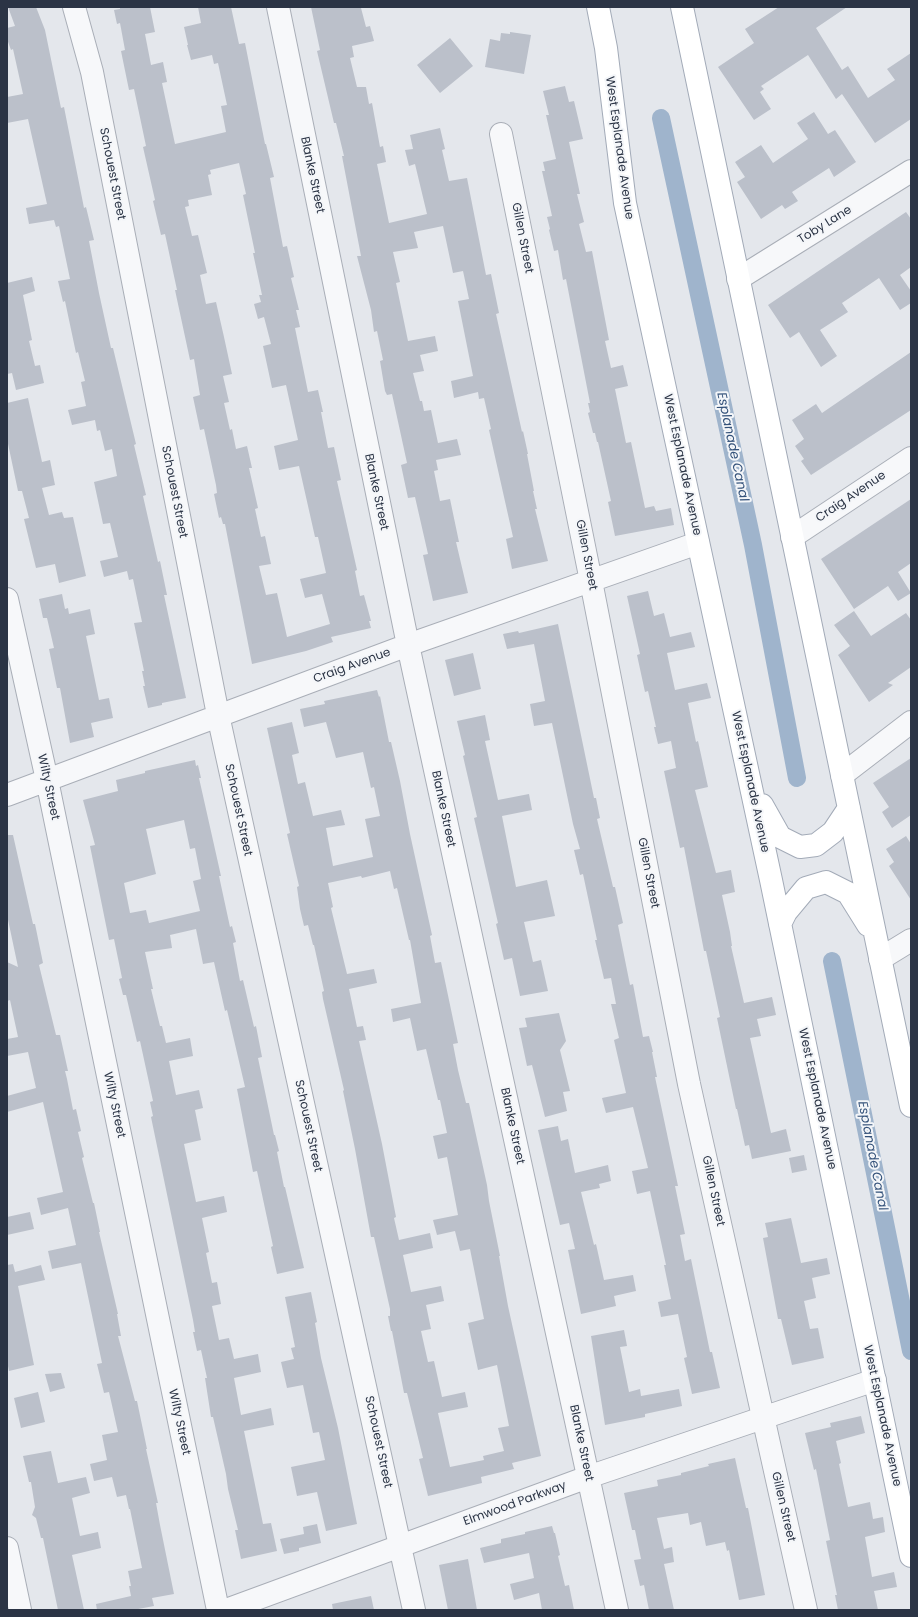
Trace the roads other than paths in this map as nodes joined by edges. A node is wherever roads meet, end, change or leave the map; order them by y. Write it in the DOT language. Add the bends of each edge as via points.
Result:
graph roads {
  1 [pos="74,7"];
  2 [pos="278,7"];
  3 [pos="613,7"];
  4 [pos="672,7"];
  5 [pos="682,7"];
  6 [pos="600,17"];
  7 [pos="690,45"];
  8 [pos="501,134"];
  9 [pos="911,170"];
  10 [pos="738,279"];
  11 [pos="911,458"];
  12 [pos="792,537"];
  13 [pos="698,542"];
  14 [pos="591,581"];
  15 [pos="7,600"];
  16 [pos="408,645"];
  17 [pos="218,715"];
  18 [pos="911,722"];
  19 [pos="842,775"];
  20 [pos="47,780"];
  21 [pos="750,781"];
  22 [pos="7,795"];
  23 [pos="849,808"];
  24 [pos="780,924"];
  25 [pos="875,936"];
  26 [pos="911,940"];
  27 [pos="880,959"];
  28 [pos="911,1106"];
  29 [pos="875,1380"];
  30 [pos="763,1418"];
  31 [pos="588,1477"];
  32 [pos="400,1545"];
  33 [pos="7,1548"];
  34 [pos="911,1556"];
  35 [pos="20,1610"];
  36 [pos="218,1610"];
  37 [pos="226,1610"];
  38 [pos="414,1610"];
  39 [pos="617,1610"];
  40 [pos="806,1610"];
  1 -- 17 [label="street, Schouest Street" via="93,80"];
  2 -- 16 [label="street, Blanke Street"];
  3 -- 6 [label="main road"];
  4 -- 7 [label="main road"];
  5 -- 7 [label="main road"];
  6 -- 13 [label="main road, West Esplanade Avenue" via="625,203"];
  7 -- 10 [label="main road"];
  8 -- 14 [label="street, Gillen Street"];
  9 -- 10 [label="street, Toby Lane"];
  10 -- 12 [label="main road"];
  11 -- 12 [label="street, Craig Avenue"];
  12 -- 19 [label="main road"];
  13 -- 14 [label="street, Craig Avenue"];
  13 -- 21 [label="main road, West Esplanade Avenue"];
  14 -- 16 [label="street, Craig Avenue"];
  14 -- 30 [label="street, Gillen Street" via="689,1084"];
  15 -- 20 [label="street, Wilty Street"];
  16 -- 17 [label="street, Craig Avenue"];
  16 -- 31 [label="street, Blanke Street"];
  17 -- 20 [label="street, Craig Avenue"];
  17 -- 32 [label="street, Schouest Street"];
  18 -- 19 [label="street"];
  19 -- 23 [label="main road"];
  20 -- 22 [label="street, Craig Avenue"];
  20 -- 36 [label="street, Wilty Street"];
  21 -- 23 [label="main road" via="780,837 800,847 816,845 833,832"];
  21 -- 24 [label="main road, West Esplanade Avenue"];
  23 -- 25 [label="main road"];
  24 -- 25 [label="main road" via="786,912 806,888 826,882 848,893"];
  24 -- 29 [label="main road, West Esplanade Avenue"];
  25 -- 27 [label="main road"];
  26 -- 27 [label="street"];
  27 -- 28 [label="main road"];
  29 -- 30 [label="street, Elmwood Parkway"];
  29 -- 34 [label="main road, West Esplanade Avenue"];
  30 -- 31 [label="street, Elmwood Parkway"];
  30 -- 40 [label="street, Gillen Street"];
  31 -- 32 [label="street, Elmwood Parkway"];
  31 -- 39 [label="street, Blanke Street"];
  32 -- 37 [label="street, Elmwood Parkway"];
  32 -- 38 [label="street, Schouest Street"];
  33 -- 35 [label="street"];
}
